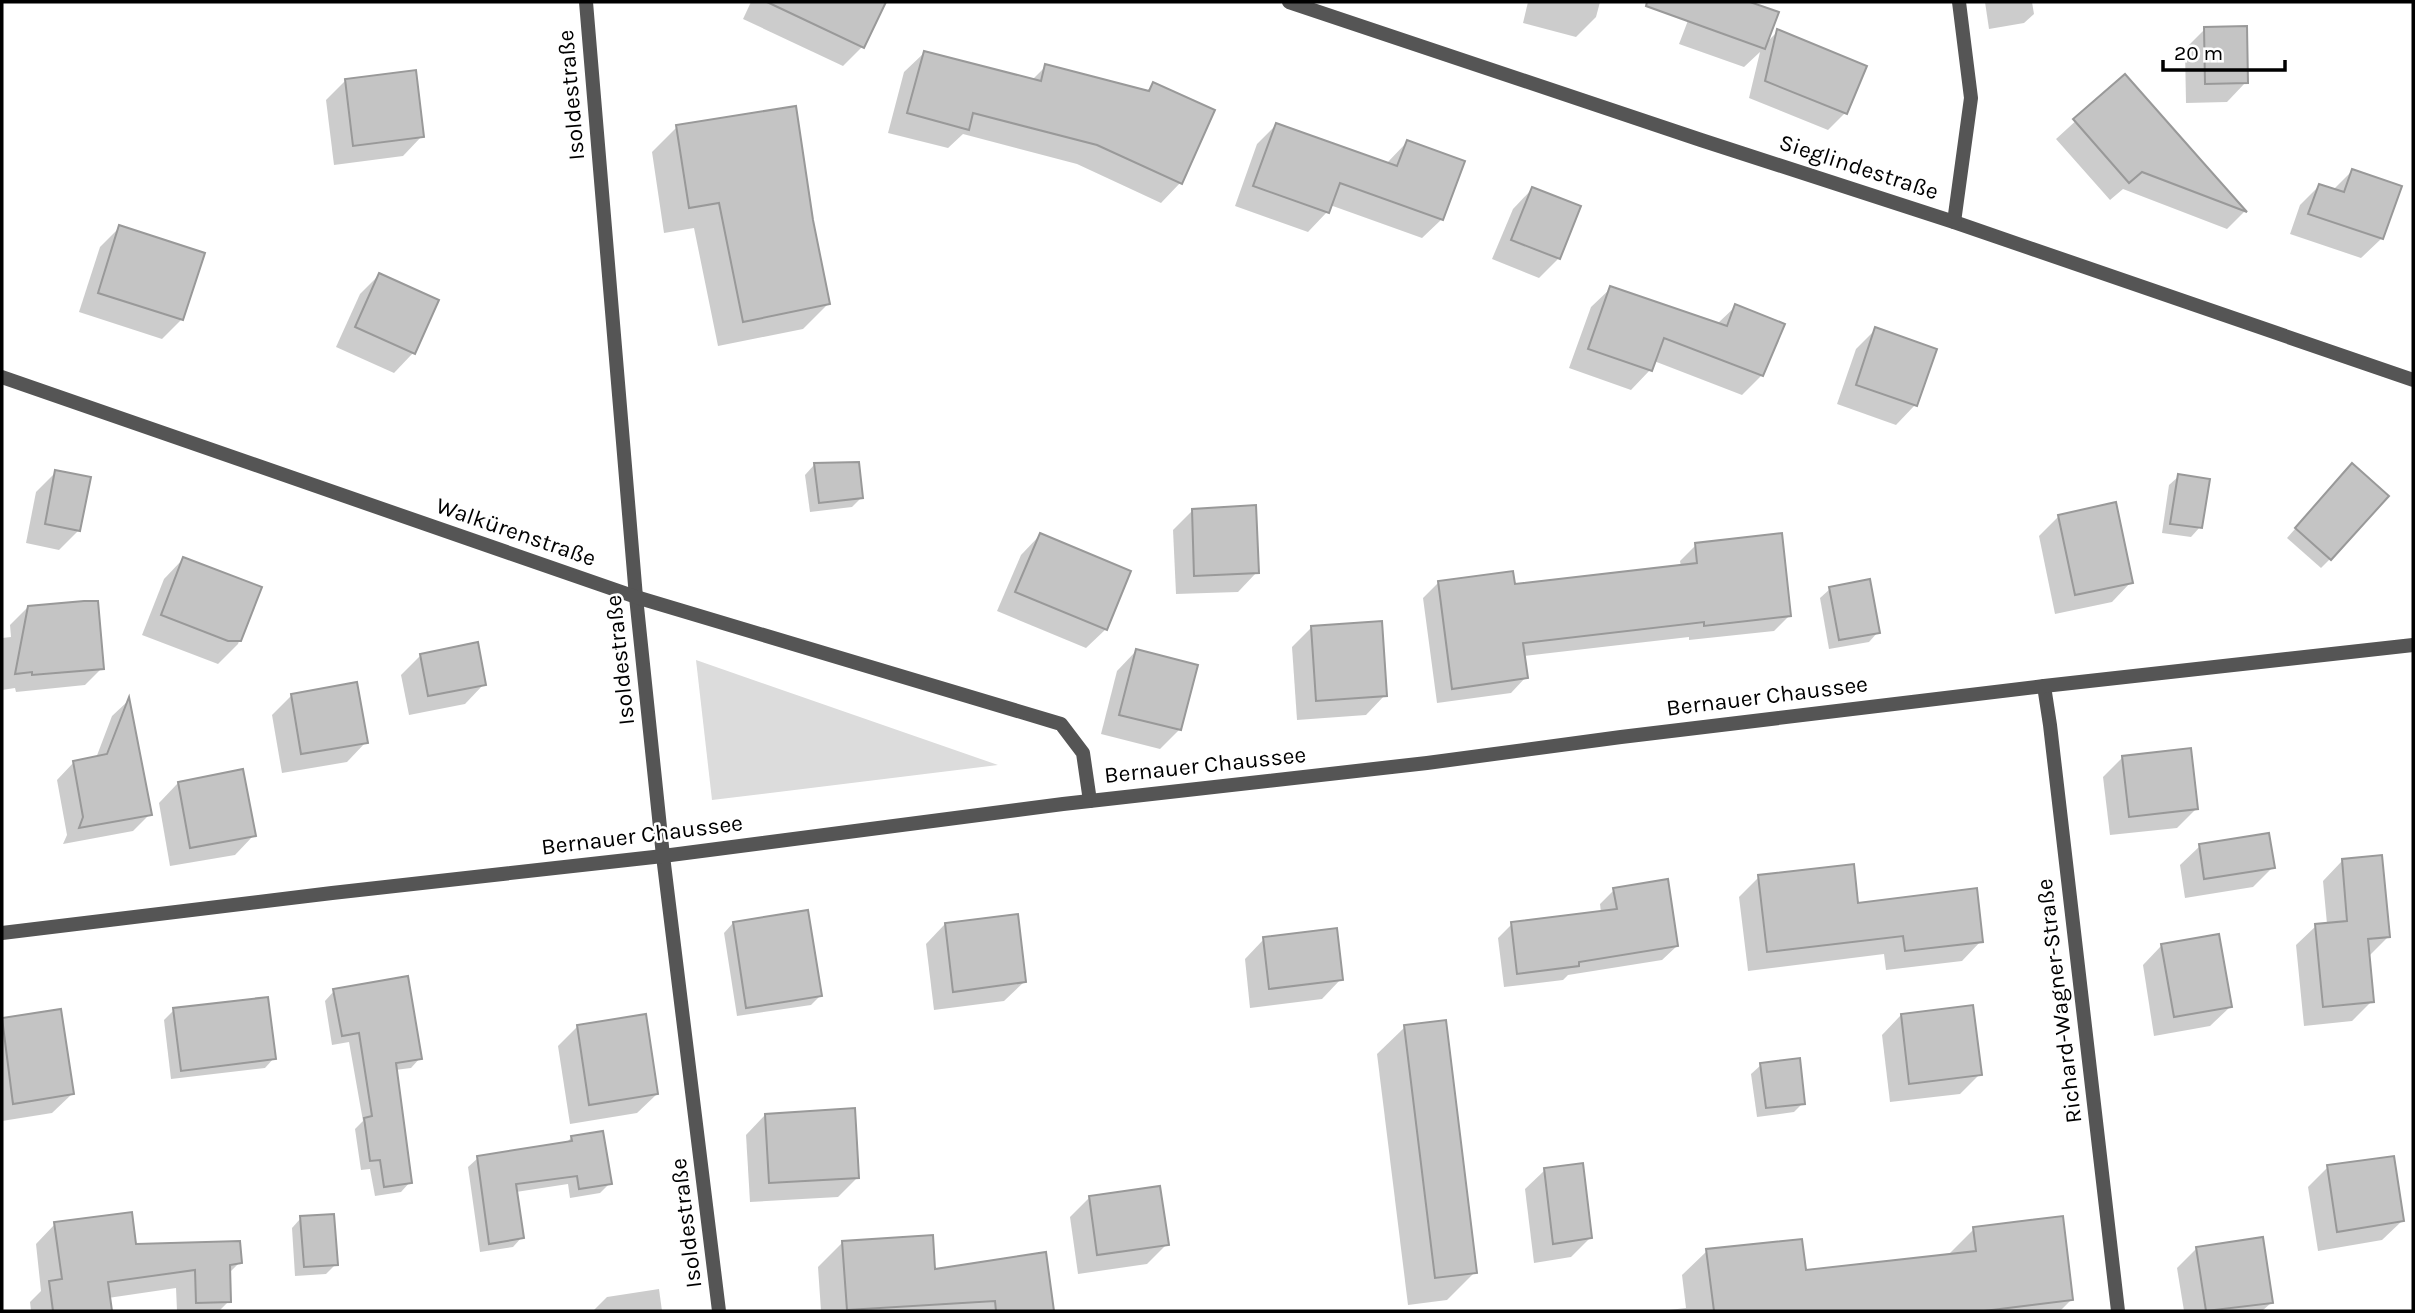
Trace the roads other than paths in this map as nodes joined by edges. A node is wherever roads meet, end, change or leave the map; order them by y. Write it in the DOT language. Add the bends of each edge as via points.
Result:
graph roads {
  1 [pos="586,2"];
  2 [pos="1289,2"];
  3 [pos="1959,2"];
  4 [pos="1954,222"];
  5 [pos="2,377"];
  6 [pos="2413,380"];
  7 [pos="636,597"];
  8 [pos="2413,645"];
  9 [pos="2043,686"];
  10 [pos="1090,801"];
  11 [pos="663,856"];
  12 [pos="2,933"];
  13 [pos="719,1311"];
  14 [pos="2118,1311"];
  1 -- 7 [label="street, Isoldestraße"];
  2 -- 4 [label="street, Sieglindestraße"];
  3 -- 4 [label="street" via="1971,98"];
  4 -- 6 [label="street, Sieglindestraße"];
  5 -- 7 [label="street, Walkürenstraße"];
  7 -- 10 [label="street, Walkürenstraße" via="1061,724 1083,753"];
  7 -- 11 [label="street, Isoldestraße"];
  8 -- 9 [label="street, Bernauer Chaussee"];
  9 -- 10 [label="street, Bernauer Chaussee"];
  9 -- 14 [label="street, Richard-Wagner-Straße"];
  10 -- 11 [label="street, Bernauer Chaussee"];
  11 -- 12 [label="street, Bernauer Chaussee"];
  11 -- 13 [label="street, Isoldestraße"];
}
